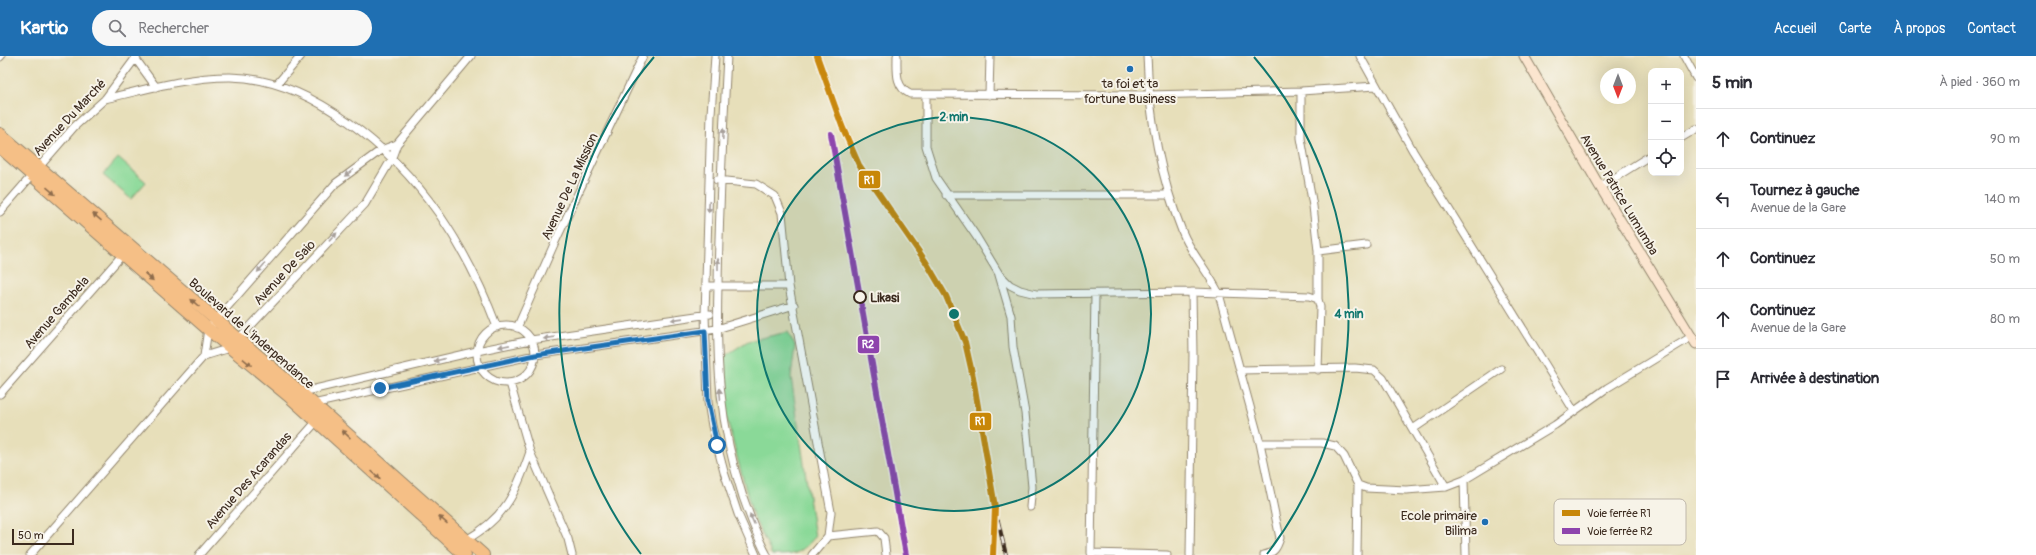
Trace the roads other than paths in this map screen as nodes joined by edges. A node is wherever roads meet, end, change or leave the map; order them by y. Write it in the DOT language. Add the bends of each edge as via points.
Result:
graph roads {
  1 [pos="301,56"];
  2 [pos="471,56"];
  3 [pos="643,56"];
  4 [pos="715,56"];
  5 [pos="727,56"];
  6 [pos="897,56"];
  7 [pos="990,56"];
  8 [pos="1147,56"];
  9 [pos="1360,56"];
  10 [pos="1524,56"];
  11 [pos="1684,56"];
  12 [pos="136,57"];
  13 [pos="1696,78"];
  14 [pos="277,84"];
  15 [pos="1376,86"];
  16 [pos="156,87"];
  17 [pos="1300,91"];
  18 [pos="926,95"];
  19 [pos="989,95"];
  20 [pos="1149,95"];
  21 [pos="105,99"];
  22 [pos="1696,129"];
  23 [pos="0,134"];
  24 [pos="1684,136"];
  25 [pos="397,144"];
  26 [pos="0,147"];
  27 [pos="381,150"];
  28 [pos="1648,157"];
  29 [pos="391,160"];
  30 [pos="36,171"];
  31 [pos="710,179"];
  32 [pos="721,180"];
  33 [pos="1600,187"];
  34 [pos="946,195"];
  35 [pos="1169,195"];
  36 [pos="0,212"];
  37 [pos="1366,245"];
  38 [pos="127,250"];
  39 [pos="1318,251"];
  40 [pos="999,274"];
  41 [pos="706,286"];
  42 [pos="718,286"];
  43 [pos="789,286"];
  44 [pos="1192,292"];
  45 [pos="1095,294"];
  46 [pos="1218,294"];
  47 [pos="1318,299"];
  48 [pos="794,305"];
  49 [pos="716,313"];
  50 [pos="705,315"];
  51 [pos="212,325"];
  52 [pos="497,327"];
  53 [pos="517,328"];
  54 [pos="717,329"];
  55 [pos="705,331"];
  56 [pos="531,340"];
  57 [pos="1694,340"];
  58 [pos="234,344"];
  59 [pos="477,351"];
  60 [pos="535,355"];
  61 [pos="204,356"];
  62 [pos="480,366"];
  63 [pos="1501,369"];
  64 [pos="1241,370"];
  65 [pos="1318,370"];
  66 [pos="510,382"];
  67 [pos="300,392"];
  68 [pos="0,394"];
  69 [pos="288,395"];
  70 [pos="307,405"];
  71 [pos="1574,411"];
  72 [pos="316,422"];
  73 [pos="1413,429"];
  74 [pos="1260,443"];
  75 [pos="530,452"];
  76 [pos="1464,480"];
  77 [pos="738,481"];
  78 [pos="728,484"];
  79 [pos="1358,485"];
  80 [pos="1446,486"];
  81 [pos="1030,507"];
  82 [pos="828,536"];
  83 [pos="466,540"];
  84 [pos="1090,554"];
  85 [pos="30,555"];
  86 [pos="199,555"];
  87 [pos="465,555"];
  88 [pos="483,555"];
  89 [pos="572,555"];
  90 [pos="756,555"];
  91 [pos="768,555"];
  92 [pos="812,555"];
  93 [pos="886,555"];
  94 [pos="1167,555"];
  95 [pos="1190,555"];
  96 [pos="1264,555"];
  97 [pos="1357,555"];
  98 [pos="1466,555"];
  1 -- 14 [label="street"];
  2 -- 25 [label="street, Avenue De Saio"];
  3 -- 53 [label="street, Avenue De La Mission"];
  4 -- 31 [label="street"];
  32 -- 5 [label="street, one-way"];
  6 -- 18 [label="street" via="898,82 902,91"];
  7 -- 19 [label="street"];
  8 -- 20 [label="street"];
  9 -- 15 [label="street"];
  10 -- 33 [label="street, Avenue Patrice Lumumba"];
  11 -- 13 [label="street"];
  12 -- 16 [label="street"];
  12 -- 21 [label="street, Avenue Du Marché"];
  14 -- 16 [label="street" via="231,77 195,78"];
  14 -- 27 [label="street" via="320,104 358,130"];
  15 -- 17 [label="street"];
  15 -- 71 [label="street" via="1413,151"];
  16 -- 21 [label="street"];
  17 -- 20 [label="street"];
  17 -- 39 [label="street" via="1301,138"];
  18 -- 19 [label="street"];
  18 -- 34 [label="street" via="926,146 936,178"];
  19 -- 20 [label="street"];
  20 -- 35 [label="street"];
  21 -- 30 [label="street, Avenue Du Marché" via="74,127"];
  22 -- 24 [label="street"];
  23 -- 30 [label="highway, Boulevard de L'inderpendance"];
  25 -- 27 [label="street"];
  25 -- 29 [label="street, Avenue De Saio"];
  26 -- 30 [label="highway, Boulevard de L'inderpendance"];
  27 -- 29 [label="street"];
  27 -- 51 [label="street, one-way" via="336,183"];
  28 -- 33 [label="street"];
  29 -- 52 [label="street" via="417,186 439,214 486,298"];
  58 -- 29 [label="street, Avenue De Saio, one-way" via="365,204"];
  30 -- 36 [label="street, Avenue Du Marché"];
  30 -- 38 [label="highway, Boulevard de L'inderpendance"];
  31 -- 32 [label="street"];
  31 -- 41 [label="street, one-way"];
  42 -- 32 [label="street, one-way"];
  32 -- 43 [label="street" via="756,184 775,196 782,213"];
  33 -- 57 [label="street, Avenue Patrice Lumumba"];
  34 -- 35 [label="street"];
  34 -- 40 [label="street" via="976,236"];
  35 -- 46 [label="street" via="1182,232 1214,283"];
  37 -- 39 [label="street"];
  38 -- 51 [label="highway, Boulevard de L'inderpendance"];
  38 -- 68 [label="street, Avenue Gambela"];
  39 -- 47 [label="street"];
  40 -- 45 [label="street" via="1010,285 1036,294"];
  40 -- 81 [label="street" via="1011,316 1025,413 1032,487"];
  41 -- 42 [label="street"];
  41 -- 50 [label="street"];
  42 -- 43 [label="street"];
  42 -- 49 [label="street"];
  43 -- 48 [label="street"];
  44 -- 45 [label="street"];
  44 -- 46 [label="street"];
  44 -- 95 [label="street"];
  45 -- 84 [label="street"];
  46 -- 47 [label="street" via="1309,296"];
  46 -- 64 [label="street"];
  47 -- 65 [label="street"];
  48 -- 54 [label="street"];
  48 -- 82 [label="street" via="831,512"];
  49 -- 50 [label="street"];
  49 -- 54 [label="street"];
  50 -- 55 [label="street"];
  50 -- 56 [label="street, one-way"];
  51 -- 58 [label="highway, Boulevard de L'inderpendance"];
  51 -- 61 [label="street"];
  52 -- 53 [label="street"];
  52 -- 59 [label="street" via="484,336"];
  53 -- 56 [label="street"];
  54 -- 55 [label="street"];
  77 -- 54 [label="street, one-way" via="727,443 720,395"];
  55 -- 60 [label="street"];
  55 -- 78 [label="street" via="708,402"];
  56 -- 59 [label="street, one-way"];
  56 -- 60 [label="street"];
  57 -- 71 [label="street" via="1607,388"];
  58 -- 61 [label="street, Avenue De Saio"];
  58 -- 67 [label="highway, Boulevard de L'inderpendance"];
  58 -- 69 [label="highway, Boulevard de L'inderpendance, one-way"];
  59 -- 62 [label="street"];
  59 -- 67 [label="street, one-way"];
  60 -- 62 [label="street"];
  60 -- 66 [label="street" via="529,371 520,379"];
  61 -- 85 [label="street"];
  62 -- 66 [label="street" via="492,379"];
  62 -- 70 [label="street"];
  63 -- 73 [label="street"];
  64 -- 65 [label="street"];
  64 -- 74 [label="street"];
  65 -- 73 [label="street" via="1374,370 1384,378"];
  66 -- 75 [label="street"];
  67 -- 69 [label="street"];
  67 -- 70 [label="highway, Boulevard de L'inderpendance"];
  69 -- 70 [label="highway, Boulevard de L'inderpendance"];
  70 -- 72 [label="highway, Boulevard de L'inderpendance"];
  83 -- 70 [label="highway, Boulevard de L'inderpendance, one-way"];
  71 -- 76 [label="street" via="1556,425"];
  72 -- 86 [label="street, Avenue Des Acarandas"];
  72 -- 87 [label="highway, Boulevard de L'inderpendance, one-way"];
  73 -- 80 [label="street"];
  74 -- 79 [label="street" via="1322,443 1334,446 1344,456"];
  74 -- 96 [label="street" via="1280,538 1277,548"];
  75 -- 83 [label="street" via="514,495 501,513 484,529"];
  75 -- 89 [label="street" via="568,539"];
  76 -- 80 [label="street"];
  76 -- 98 [label="street"];
  77 -- 78 [label="street"];
  91 -- 77 [label="street, one-way"];
  78 -- 90 [label="street"];
  79 -- 80 [label="street" via="1375,490"];
  79 -- 97 [label="street"];
  82 -- 92 [label="street"];
  82 -- 93 [label="street" via="878,532 884,538"];
  83 -- 88 [label="highway, Boulevard de L'inderpendance"];
  84 -- 94 [label="street"];
}
